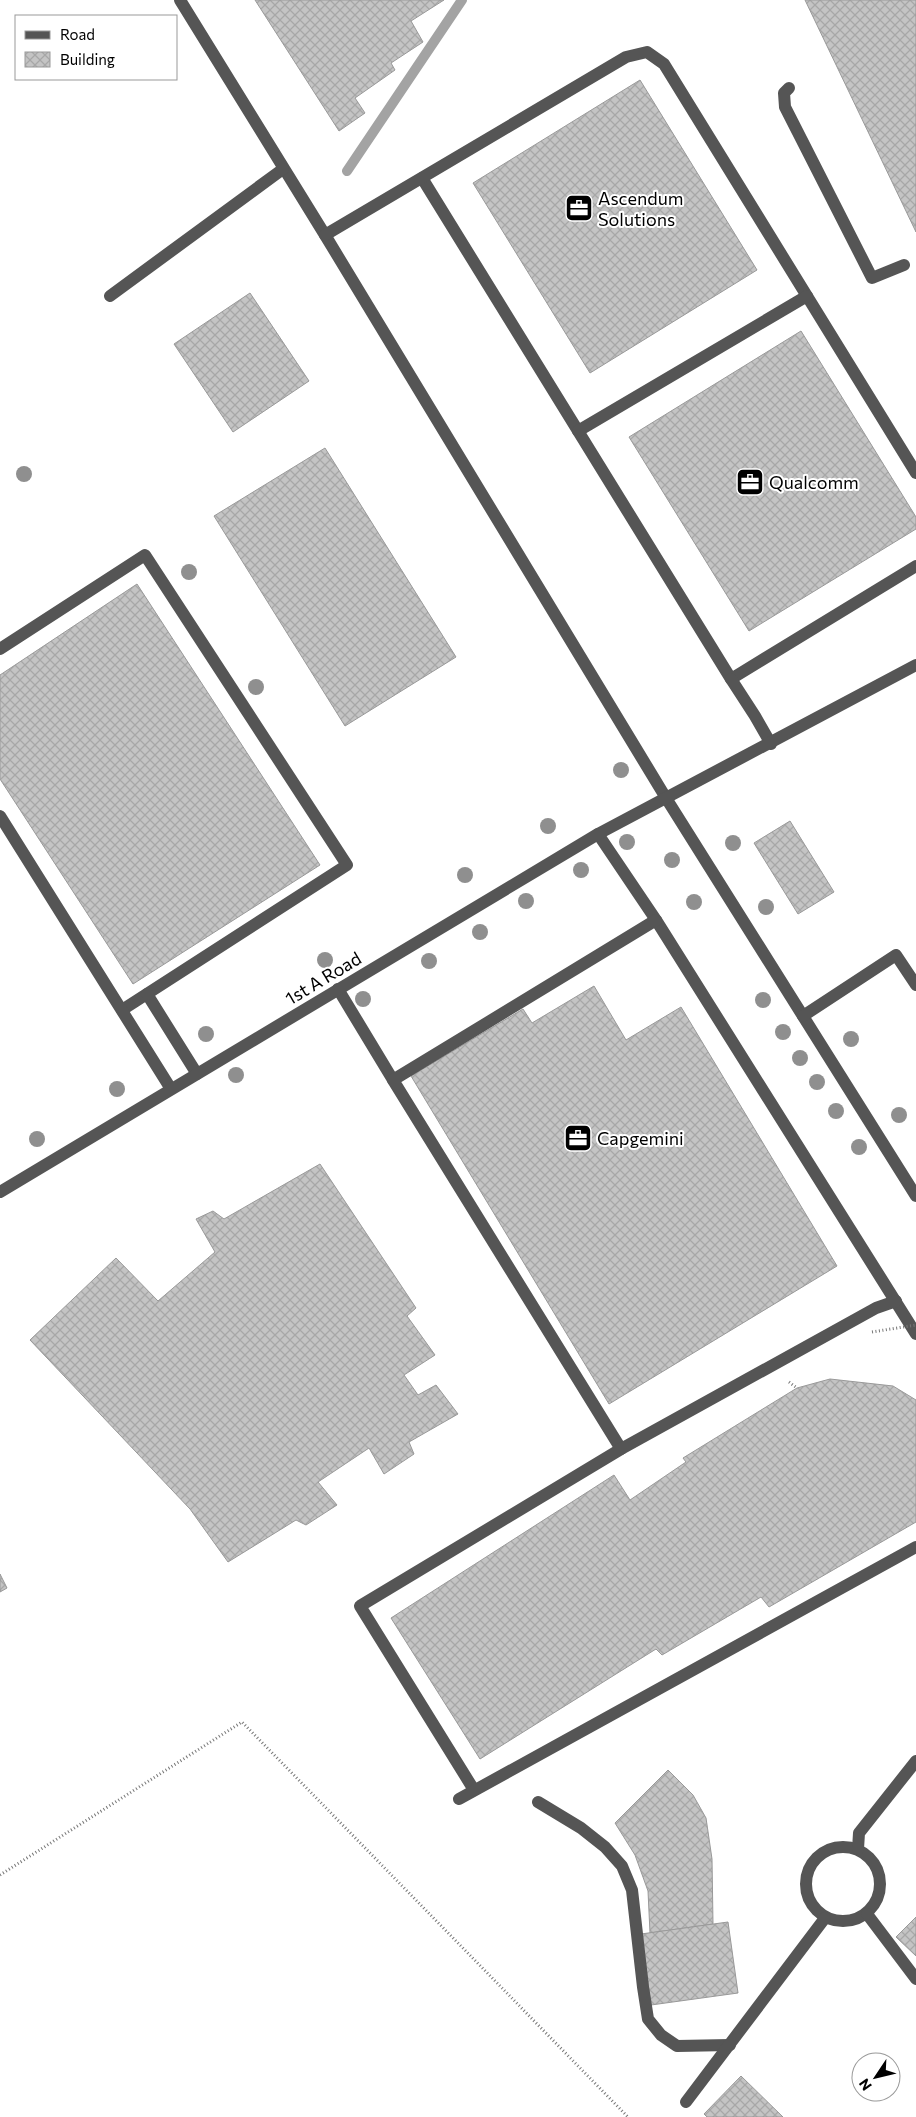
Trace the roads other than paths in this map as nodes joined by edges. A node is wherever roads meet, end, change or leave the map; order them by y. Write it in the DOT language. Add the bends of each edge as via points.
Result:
graph roads {
  1 [pos="180,0"];
  2 [pos="789,88"];
  3 [pos="283,169"];
  4 [pos="422,178"];
  5 [pos="326,235"];
  6 [pos="904,265"];
  7 [pos="110,296"];
  8 [pos="807,296"];
  9 [pos="578,431"];
  10 [pos="916,473"];
  11 [pos="916,566"];
  12 [pos="0,648"];
  13 [pos="916,665"];
  14 [pos="731,680"];
  15 [pos="770,744"];
  16 [pos="666,798"];
  17 [pos="0,816"];
  18 [pos="598,834"];
  19 [pos="656,920"];
  20 [pos="916,985"];
  21 [pos="338,989"];
  22 [pos="147,994"];
  23 [pos="122,1010"];
  24 [pos="803,1016"];
  25 [pos="197,1074"];
  26 [pos="394,1080"];
  27 [pos="172,1089"];
  28 [pos="0,1192"];
  29 [pos="916,1196"];
  30 [pos="896,1301"];
  31 [pos="916,1334"];
  32 [pos="621,1448"];
  33 [pos="916,1547"];
  34 [pos="916,1761"];
  35 [pos="474,1790"];
  36 [pos="459,1799"];
  37 [pos="538,1802"];
  38 [pos="858,1850"];
  39 [pos="867,1914"];
  40 [pos="825,1918"];
  41 [pos="916,1979"];
  42 [pos="730,2045"];
  43 [pos="686,2102"];
  1 -- 3 [label="street"];
  2 -- 6 [label="street" via="784,93 785,107 872,278"];
  3 -- 5 [label="street"];
  3 -- 7 [label="street"];
  4 -- 5 [label="street"];
  4 -- 8 [label="street" via="626,57 647,52 664,64"];
  4 -- 9 [label="street"];
  5 -- 16 [label="street"];
  8 -- 9 [label="street"];
  8 -- 10 [label="street"];
  9 -- 14 [label="street"];
  11 -- 14 [label="street"];
  12 -- 22 [label="street" via="145,555 348,865"];
  13 -- 15 [label="street, 1st A Road"];
  14 -- 15 [label="street"];
  15 -- 16 [label="street, 1st A Road"];
  16 -- 18 [label="street, 1st A Road"];
  16 -- 24 [label="street"];
  17 -- 23 [label="street"];
  18 -- 19 [label="street"];
  18 -- 21 [label="street, 1st A Road"];
  19 -- 26 [label="street"];
  19 -- 30 [label="street"];
  20 -- 24 [label="street" via="896,955"];
  21 -- 25 [label="street, 1st A Road"];
  21 -- 26 [label="street"];
  22 -- 23 [label="street"];
  22 -- 25 [label="street"];
  23 -- 27 [label="street"];
  24 -- 29 [label="street"];
  25 -- 27 [label="street, 1st A Road"];
  26 -- 32 [label="street"];
  27 -- 28 [label="street, 1st A Road"];
  30 -- 31 [label="street"];
  30 -- 32 [label="street" via="876,1308"];
  32 -- 35 [label="street" via="360,1606"];
  33 -- 35 [label="street"];
  34 -- 38 [label="street" via="859,1833"];
  35 -- 36 [label="street"];
  37 -- 42 [label="street" via="605,1846 622,1866 632,1890 648,2019 661,2036 677,2046"];
  38 -- 39 [label="street" via="870,1858 879,1872 881,1887 877,1902"];
  38 -- 40 [label="street" via="830,1849 818,1856 809,1868 808,1896 814,1908"];
  39 -- 40 [label="street" via="847,1922"];
  39 -- 41 [label="street"];
  40 -- 42 [label="street"];
  42 -- 43 [label="street"];
}
